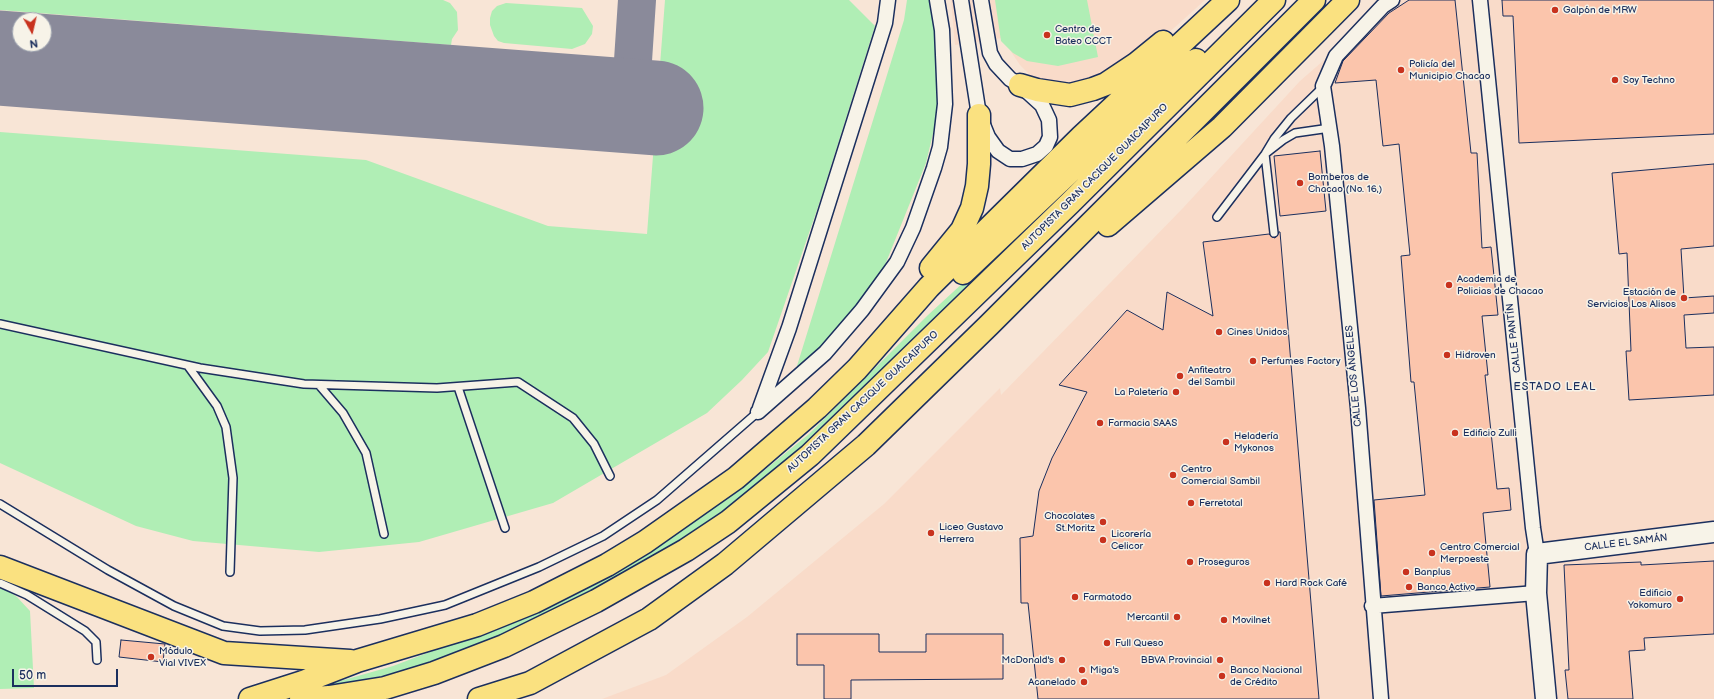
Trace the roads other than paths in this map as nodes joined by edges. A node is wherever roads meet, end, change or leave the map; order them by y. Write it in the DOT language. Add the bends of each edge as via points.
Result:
graph roads {
  1 [pos="888,0"];
  2 [pos="937,0"];
  3 [pos="961,0"];
  4 [pos="981,0"];
  5 [pos="1228,0"];
  6 [pos="1274,0"];
  7 [pos="1314,0"];
  8 [pos="1348,0"];
  9 [pos="1392,0"];
  10 [pos="1480,0"];
  11 [pos="1201,24"];
  12 [pos="1232,41"];
  13 [pos="1020,85"];
  14 [pos="1323,86"];
  15 [pos="979,115"];
  16 [pos="1330,128"];
  17 [pos="1265,154"];
  18 [pos="1217,217"];
  19 [pos="1274,233"];
  20 [pos="902,319"];
  21 [pos="0,324"];
  22 [pos="989,325"];
  23 [pos="188,366"];
  24 [pos="319,385"];
  25 [pos="458,387"];
  26 [pos="758,412"];
  27 [pos="610,476"];
  28 [pos="0,504"];
  29 [pos="505,528"];
  30 [pos="1714,532"];
  31 [pos="384,534"];
  32 [pos="1538,554"];
  33 [pos="0,566"];
  34 [pos="230,572"];
  35 [pos="0,583"];
  36 [pos="1536,593"];
  37 [pos="1372,606"];
  38 [pos="97,660"];
  39 [pos="357,661"];
  40 [pos="530,683"];
  41 [pos="250,699"];
  42 [pos="301,699"];
  43 [pos="479,699"];
  44 [pos="510,699"];
  45 [pos="1381,699"];
  46 [pos="1546,699"];
  1 -- 26 [label="street" via="885,23 789,328"];
  2 -- 26 [label="street" via="942,30 945,104 940,147 913,228 897,262 862,310 825,353"];
  3 -- 15 [label="street"];
  4 -- 13 [label="street" via="990,53 1003,72"];
  5 -- 11 [label="highway"];
  6 -- 12 [label="highway, AUTOPISTA GRAN CACIQUE GUAICAIPURO"];
  7 -- 22 [label="highway"];
  8 -- 22 [label="highway" via="1222,127"];
  9 -- 14 [label="street" via="1383,6 1336,56"];
  10 -- 32 [label="street, CALLE PANTÍN" via="1533,528"];
  11 -- 13 [label="highway" via="1179,29 1136,64 1094,89 1070,95"];
  11 -- 20 [label="highway" via="1020,197 929,287"];
  12 -- 20 [label="highway" via="1190,63 936,298"];
  12 -- 42 [label="highway, AUTOPISTA GRAN CACIQUE GUAICAIPURO" via="1064,209 810,455 728,522 686,550 596,601 504,646 434,673 385,688"];
  13 -- 15 [label="street" via="1042,106 1049,120 1050,137 1046,146 1037,154 1022,159 1010,158 998,151 988,137"];
  14 -- 16 [label="street, CALLE LOS ÁNGELES"];
  14 -- 17 [label="lane" via="1291,118"];
  15 -- 20 [label="highway" via="979,164 972,208 962,230 903,301"];
  16 -- 17 [label="lane" via="1295,133"];
  16 -- 37 [label="street, CALLE LOS ÁNGELES" via="1357,400"];
  17 -- 18 [label="lane"];
  17 -- 19 [label="lane"];
  20 -- 39 [label="highway" via="817,408 736,478 646,542 534,602 477,625"];
  21 -- 23 [label="lane"];
  22 -- 40 [label="highway" via="866,445 725,564 649,619"];
  23 -- 24 [label="lane"];
  23 -- 34 [label="lane" via="216,406 226,427 234,478"];
  24 -- 25 [label="lane"];
  24 -- 31 [label="lane" via="344,413 366,453"];
  25 -- 27 [label="lane" via="518,382 573,418 594,444"];
  25 -- 29 [label="lane"];
  26 -- 28 [label="lane" via="657,500 603,536 532,570 445,604 380,619 305,630 260,631 223,626 174,606 108,570"];
  30 -- 32 [label="main road, CALLE EL SAMÁN"];
  32 -- 36 [label="main road, CALLE PANTÍN"];
  33 -- 39 [label="highway" via="224,653"];
  35 -- 38 [label="lane" via="27,595 92,636 96,642"];
  36 -- 37 [label="street"];
  36 -- 46 [label="main road, CALLE PANTÍN"];
  37 -- 45 [label="street, CALLE LOS ÁNGELES"];
  39 -- 41 [label="highway"];
  40 -- 43 [label="highway"];
  40 -- 44 [label="highway"];
}
